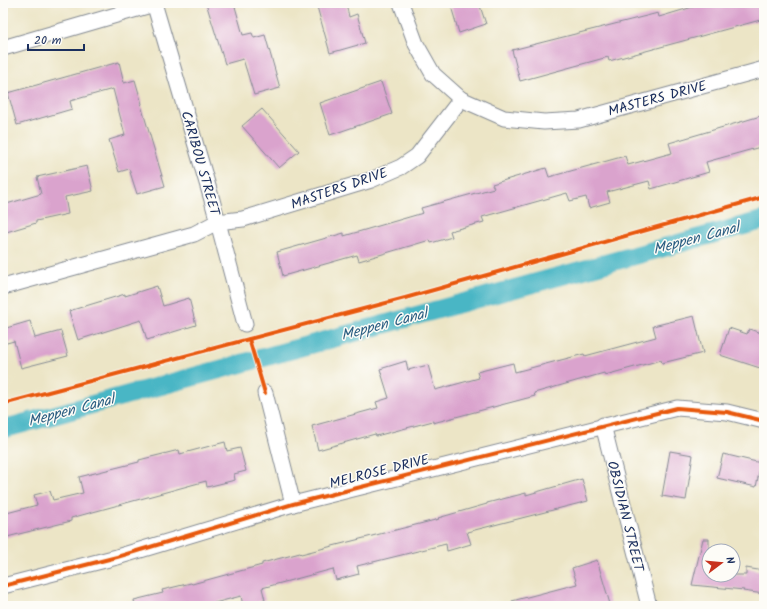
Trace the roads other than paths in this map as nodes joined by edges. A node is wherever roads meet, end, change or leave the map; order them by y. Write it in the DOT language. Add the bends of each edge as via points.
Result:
graph roads {
  1 [pos="154,3"];
  2 [pos="401,3"];
  3 [pos="3,48"];
  4 [pos="764,69"];
  5 [pos="461,99"];
  6 [pos="217,222"];
  7 [pos="3,287"];
  8 [pos="245,324"];
  9 [pos="264,393"];
  10 [pos="764,421"];
  11 [pos="603,425"];
  12 [pos="293,504"];
  13 [pos="3,586"];
  14 [pos="649,606"];
  1 -- 3 [label="street"];
  1 -- 6 [label="street, CARIBOU STREET"];
  2 -- 5 [label="street" via="416,44 433,74"];
  4 -- 5 [label="street, MASTERS DRIVE" via="579,120 544,122 504,118"];
  5 -- 6 [label="street, MASTERS DRIVE" via="417,156 401,167 371,180 243,219"];
  6 -- 7 [label="street, MASTERS DRIVE" via="194,234"];
  6 -- 8 [label="street, CARIBOU STREET"];
  9 -- 12 [label="street"];
  10 -- 11 [label="street, MELROSE DRIVE" via="727,412 677,408"];
  11 -- 12 [label="street, MELROSE DRIVE"];
  11 -- 14 [label="street, OBSIDIAN STREET"];
  12 -- 13 [label="street, MELROSE DRIVE" via="117,557"];
}
